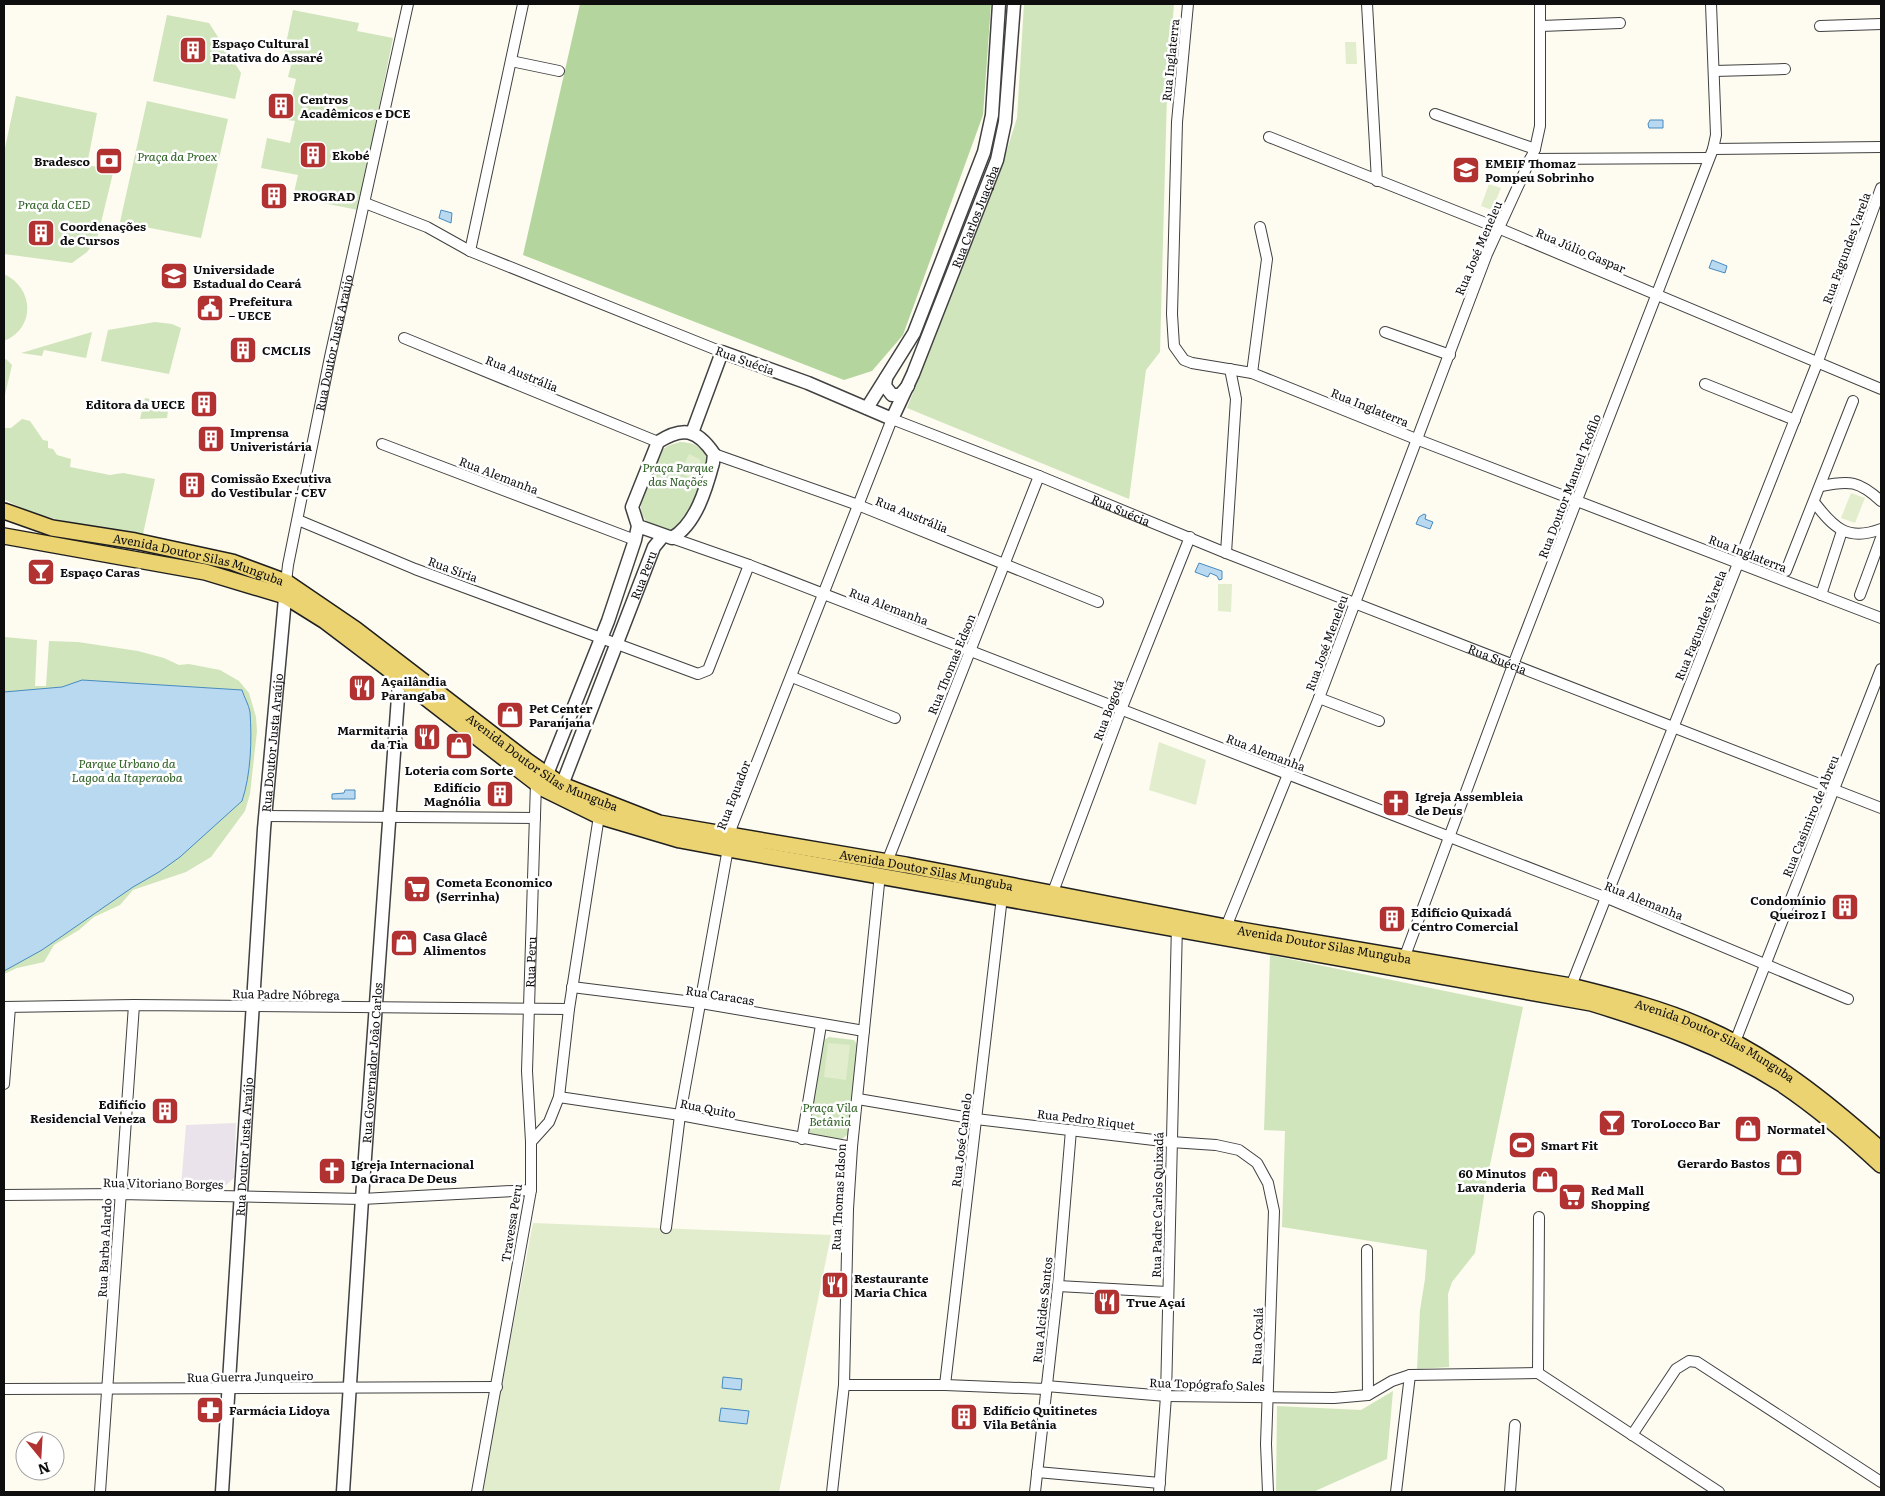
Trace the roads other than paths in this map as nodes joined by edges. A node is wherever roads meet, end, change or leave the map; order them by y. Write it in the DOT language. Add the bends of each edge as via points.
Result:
graph roads {
  1 [pos="408,4"];
  2 [pos="523,4"];
  3 [pos="1000,4"];
  4 [pos="1014,4"];
  5 [pos="1188,4"];
  6 [pos="1368,4"];
  7 [pos="1540,4"];
  8 [pos="1711,4"];
  9 [pos="1620,23"];
  10 [pos="1881,24"];
  11 [pos="1541,26"];
  12 [pos="1820,26"];
  13 [pos="511,61"];
  14 [pos="1785,68"];
  15 [pos="1714,70"];
  16 [pos="559,72"];
  17 [pos="1435,114"];
  18 [pos="1269,137"];
  19 [pos="1881,147"];
  20 [pos="1711,153"];
  21 [pos="1533,154"];
  22 [pos="1377,181"];
  23 [pos="1881,188"];
  24 [pos="366,203"];
  25 [pos="1260,227"];
  26 [pos="1498,228"];
  27 [pos="470,251"];
  28 [pos="1656,295"];
  29 [pos="1385,332"];
  30 [pos="404,338"];
  31 [pos="722,352"];
  32 [pos="1450,355"];
  33 [pos="1818,361"];
  34 [pos="1230,369"];
  35 [pos="1252,373"];
  36 [pos="886,378"];
  37 [pos="1705,384"];
  38 [pos="908,386"];
  39 [pos="1881,389"];
  40 [pos="1853,401"];
  41 [pos="867,408"];
  42 [pos="892,419"];
  43 [pos="1795,420"];
  44 [pos="692,433"];
  45 [pos="1416,439"];
  46 [pos="658,442"];
  47 [pos="382,444"];
  48 [pos="714,454"];
  49 [pos="1039,476"];
  50 [pos="1821,486"];
  51 [pos="1881,501"];
  52 [pos="1577,502"];
  53 [pos="1814,502"];
  54 [pos="858,505"];
  55 [pos="4,511"];
  56 [pos="298,520"];
  57 [pos="638,526"];
  58 [pos="1881,529"];
  59 [pos="1842,531"];
  60 [pos="4,536"];
  61 [pos="668,537"];
  62 [pos="1190,537"];
  63 [pos="1881,538"];
  64 [pos="635,540"];
  65 [pos="1226,553"];
  66 [pos="1739,562"];
  67 [pos="749,565"];
  68 [pos="1004,566"];
  69 [pos="1786,572"];
  70 [pos="286,589"];
  71 [pos="822,594"];
  72 [pos="1821,595"];
  73 [pos="1860,595"];
  74 [pos="1098,602"];
  75 [pos="1354,602"];
  76 [pos="1881,618"];
  77 [pos="601,637"];
  78 [pos="616,643"];
  79 [pos="969,651"];
  80 [pos="1512,665"];
  81 [pos="1881,668"];
  82 [pos="400,670"];
  83 [pos="792,677"];
  84 [pos="1318,698"];
  85 [pos="1121,710"];
  86 [pos="895,718"];
  87 [pos="1379,721"];
  88 [pos="1672,728"];
  89 [pos="565,733"];
  90 [pos="580,740"];
  91 [pos="1288,773"];
  92 [pos="542,779"];
  93 [pos="562,785"];
  94 [pos="1835,790"];
  95 [pos="1881,808"];
  96 [pos="265,816"];
  97 [pos="390,816"];
  98 [pos="599,816"];
  99 [pos="535,818"];
  100 [pos="1449,838"];
  101 [pos="729,842"];
  102 [pos="884,868"];
  103 [pos="1052,892"];
  104 [pos="1002,897"];
  105 [pos="1607,898"];
  106 [pos="1177,924"];
  107 [pos="1224,932"];
  108 [pos="1402,964"];
  109 [pos="1766,964"];
  110 [pos="1571,986"];
  111 [pos="572,987"];
  112 [pos="1848,999"];
  113 [pos="701,1003"];
  114 [pos="134,1005"];
  115 [pos="252,1006"];
  116 [pos="7,1007"];
  117 [pos="375,1008"];
  118 [pos="530,1008"];
  119 [pos="569,1009"];
  120 [pos="821,1025"];
  121 [pos="864,1031"];
  122 [pos="1732,1049"];
  123 [pos="4,1084"];
  124 [pos="559,1097"];
  125 [pos="858,1099"];
  126 [pos="680,1115"];
  127 [pos="976,1119"];
  128 [pos="1071,1130"];
  129 [pos="802,1139"];
  130 [pos="531,1142"];
  131 [pos="1171,1142"];
  132 [pos="852,1147"];
  133 [pos="1881,1150"];
  134 [pos="1881,1165"];
  135 [pos="531,1190"];
  136 [pos="119,1194"];
  137 [pos="4,1195"];
  138 [pos="241,1197"];
  139 [pos="362,1199"];
  140 [pos="1274,1211"];
  141 [pos="1539,1217"];
  142 [pos="666,1228"];
  143 [pos="1367,1250"];
  144 [pos="1058,1286"];
  145 [pos="1167,1292"];
  146 [pos="1538,1373"];
  147 [pos="1410,1375"];
  148 [pos="844,1385"];
  149 [pos="945,1385"];
  150 [pos="351,1387"];
  151 [pos="497,1387"];
  152 [pos="1046,1387"];
  153 [pos="4,1389"];
  154 [pos="108,1389"];
  155 [pos="227,1389"];
  156 [pos="1368,1395"];
  157 [pos="1166,1396"];
  158 [pos="1267,1398"];
  159 [pos="1515,1425"];
  160 [pos="1632,1435"];
  161 [pos="1038,1472"];
  162 [pos="1881,1482"];
  163 [pos="1160,1488"];
  164 [pos="100,1492"];
  165 [pos="222,1492"];
  166 [pos="344,1492"];
  167 [pos="477,1492"];
  168 [pos="832,1492"];
  169 [pos="1035,1492"];
  170 [pos="1268,1492"];
  171 [pos="1396,1492"];
  172 [pos="1510,1492"];
  173 [pos="1719,1492"];
  1 -- 24 [label="street, Rua Doutor Justa Araújo"];
  2 -- 13 [label="street"];
  3 -- 36 [label="street, Rua Carlos Juaçaba" via="992,115 984,152 914,333"];
  4 -- 38 [label="street, Rua Carlos Juaçaba" via="1000,150"];
  5 -- 34 [label="street, Rua Inglaterra" via="1177,122 1174,346 1184,360"];
  6 -- 22 [label="street"];
  7 -- 11 [label="street, Rua José Meneleu"];
  8 -- 15 [label="street, Rua Doutor Manuel Teófilo"];
  9 -- 11 [label="street"];
  10 -- 12 [label="street"];
  11 -- 21 [label="street, Rua José Meneleu" via="1540,126"];
  13 -- 16 [label="street"];
  13 -- 27 [label="street"];
  14 -- 15 [label="street"];
  15 -- 20 [label="street, Rua Doutor Manuel Teófilo" via="1716,135"];
  17 -- 21 [label="street"];
  18 -- 22 [label="street, Rua Júlio Gaspar"];
  19 -- 20 [label="street"];
  20 -- 21 [label="street"];
  20 -- 28 [label="street, Rua Doutor Manuel Teófilo"];
  21 -- 26 [label="street, Rua José Meneleu"];
  22 -- 26 [label="street, Rua Júlio Gaspar"];
  23 -- 33 [label="street, Rua Fagundes Varela"];
  24 -- 27 [label="street, Rua Suécia" via="427,227"];
  24 -- 56 [label="street, Rua Doutor Justa Araújo" via="330,357"];
  25 -- 35 [label="street" via="1267,259"];
  26 -- 28 [label="street, Rua Júlio Gaspar"];
  26 -- 32 [label="street, Rua José Meneleu"];
  27 -- 31 [label="street, Rua Suécia"];
  28 -- 33 [label="street, Rua Júlio Gaspar"];
  28 -- 52 [label="street, Rua Doutor Manuel Teófilo"];
  29 -- 32 [label="street"];
  30 -- 46 [label="street, Rua Austrália"];
  31 -- 41 [label="street, Rua Suécia"];
  31 -- 44 [label="street"];
  32 -- 45 [label="street, Rua José Meneleu"];
  33 -- 39 [label="street, Rua Júlio Gaspar"];
  33 -- 43 [label="street, Rua Fagundes Varela"];
  34 -- 35 [label="street, Rua Inglaterra"];
  34 -- 65 [label="street" via="1236,399"];
  35 -- 45 [label="street, Rua Inglaterra"];
  36 -- 38 [label="street" via="886,390 892,395 900,395"];
  36 -- 41 [label="street, Rua Carlos Juaçaba"];
  37 -- 43 [label="street"];
  38 -- 42 [label="street, Rua Carlos Juaçaba"];
  40 -- 50 [label="street"];
  41 -- 42 [label="street, Rua Suécia"];
  42 -- 49 [label="street, Rua Suécia"];
  42 -- 54 [label="street, Rua Equador"];
  43 -- 66 [label="street, Rua Fagundes Varela"];
  44 -- 46 [label="street" via="673,434"];
  44 -- 48 [label="street"];
  45 -- 52 [label="street, Rua Inglaterra"];
  45 -- 75 [label="street, Rua José Meneleu"];
  46 -- 57 [label="street, Rua Peru" via="632,507"];
  47 -- 64 [label="street, Rua Alemanha"];
  48 -- 54 [label="street, Rua Austrália"];
  48 -- 61 [label="street, Rua Peru" via="693,517 680,533"];
  49 -- 62 [label="street, Rua Suécia"];
  49 -- 68 [label="street, Rua Thomas Edson"];
  50 -- 51 [label="street" via="1850,482 1860,484"];
  50 -- 53 [label="street"];
  52 -- 66 [label="street, Rua Inglaterra"];
  52 -- 80 [label="street, Rua Doutor Manuel Teófilo"];
  53 -- 59 [label="street" via="1827,520"];
  53 -- 69 [label="street"];
  54 -- 68 [label="street, Rua Austrália"];
  54 -- 71 [label="street, Rua Equador"];
  55 -- 70 [label="main road, Avenida Doutor Silas Munguba" via="52,528 135,541 232,562"];
  56 -- 70 [label="street, Rua Doutor Justa Araújo"];
  56 -- 77 [label="street, Rua Síria" via="416,569"];
  57 -- 61 [label="street, Rua Peru"];
  57 -- 64 [label="street, Rua Peru"];
  58 -- 59 [label="street" via="1854,534"];
  59 -- 72 [label="street"];
  60 -- 70 [label="main road, Avenida Doutor Silas Munguba"];
  61 -- 67 [label="street, Rua Alemanha"];
  61 -- 78 [label="street, Rua Peru" via="654,548"];
  62 -- 65 [label="street, Rua Suécia"];
  62 -- 85 [label="street, Rua Bogotá"];
  63 -- 73 [label="street"];
  64 -- 77 [label="street, Rua Peru"];
  65 -- 75 [label="street, Rua Suécia"];
  66 -- 72 [label="street, Rua Inglaterra"];
  66 -- 88 [label="street, Rua Fagundes Varela"];
  67 -- 71 [label="street, Rua Alemanha"];
  67 -- 78 [label="street" via="708,670 698,674"];
  68 -- 74 [label="street, Rua Austrália"];
  68 -- 79 [label="street, Rua Thomas Edson"];
  70 -- 82 [label="main road, Avenida Doutor Silas Munguba" via="355,629"];
  70 -- 96 [label="street, Rua Doutor Justa Araújo"];
  71 -- 79 [label="street, Rua Alemanha"];
  71 -- 83 [label="street, Rua Equador"];
  72 -- 76 [label="street, Rua Inglaterra"];
  75 -- 80 [label="street, Rua Suécia"];
  75 -- 84 [label="street, Rua José Meneleu"];
  77 -- 78 [label="street, Rua Síria"];
  77 -- 89 [label="street, Rua Peru"];
  78 -- 90 [label="street, Rua Peru"];
  79 -- 85 [label="street, Rua Alemanha"];
  79 -- 102 [label="street, Rua Thomas Edson"];
  80 -- 88 [label="street, Rua Suécia"];
  80 -- 100 [label="street, Rua Doutor Manuel Teófilo"];
  81 -- 94 [label="street, Rua Casimiro de Abreu"];
  82 -- 92 [label="main road, Avenida Doutor Silas Munguba"];
  82 -- 97 [label="street, Rua Governador João Carlos"];
  83 -- 86 [label="street"];
  83 -- 101 [label="street, Rua Equador" via="732,826"];
  84 -- 87 [label="street"];
  84 -- 91 [label="street, Rua José Meneleu"];
  85 -- 91 [label="street, Rua Alemanha"];
  85 -- 103 [label="street, Rua Bogotá"];
  88 -- 94 [label="street, Rua Suécia"];
  88 -- 105 [label="street, Rua Fagundes Varela"];
  89 -- 90 [label="street"];
  89 -- 92 [label="street, Rua Peru"];
  90 -- 93 [label="street, Rua Peru"];
  91 -- 100 [label="street, Rua Alemanha"];
  91 -- 107 [label="street, Rua José Meneleu"];
  92 -- 93 [label="main road, Avenida Doutor Silas Munguba"];
  92 -- 98 [label="main road, Avenida Doutor Silas Munguba" via="544,789"];
  92 -- 99 [label="street, Rua Peru"];
  93 -- 101 [label="main road, Avenida Doutor Silas Munguba" via="659,823"];
  94 -- 95 [label="street, Rua Suécia"];
  94 -- 109 [label="street, Rua Casimiro de Abreu"];
  96 -- 97 [label="street"];
  96 -- 115 [label="street, Rua Doutor Justa Araújo"];
  97 -- 99 [label="street"];
  97 -- 117 [label="street, Rua Governador João Carlos"];
  98 -- 101 [label="main road, Avenida Doutor Silas Munguba" via="680,840"];
  98 -- 111 [label="street"];
  99 -- 118 [label="street, Rua Peru"];
  100 -- 105 [label="street, Rua Alemanha"];
  100 -- 108 [label="street, Rua Doutor Manuel Teófilo"];
  101 -- 102 [label="main road, Avenida Doutor Silas Munguba"];
  101 -- 113 [label="street, Rua Equador"];
  102 -- 103 [label="main road, Avenida Doutor Silas Munguba"];
  102 -- 104 [label="main road, Avenida Doutor Silas Munguba"];
  102 -- 121 [label="street, Rua Thomas Edson"];
  103 -- 106 [label="main road, Avenida Doutor Silas Munguba"];
  104 -- 106 [label="main road, Avenida Doutor Silas Munguba"];
  104 -- 127 [label="street, Rua José Camelo"];
  105 -- 109 [label="street, Rua Alemanha"];
  105 -- 110 [label="street, Rua Fagundes Varela"];
  106 -- 107 [label="main road, Avenida Doutor Silas Munguba"];
  106 -- 131 [label="street, Rua Padre Carlos Quixadá"];
  107 -- 108 [label="main road, Avenida Doutor Silas Munguba"];
  108 -- 110 [label="main road, Avenida Doutor Silas Munguba"];
  108 -- 122 [label="main road, Avenida Doutor Silas Munguba" via="1591,1003"];
  109 -- 112 [label="street, Rua Alemanha"];
  109 -- 122 [label="street, Rua Casimiro de Abreu"];
  110 -- 122 [label="main road, Avenida Doutor Silas Munguba" via="1703,1026"];
  111 -- 113 [label="street, Rua Caracas"];
  111 -- 119 [label="street"];
  113 -- 120 [label="street, Rua Caracas"];
  113 -- 126 [label="street, Rua Equador"];
  114 -- 115 [label="street, Rua Padre Nóbrega"];
  114 -- 116 [label="street, Rua Padre Nóbrega"];
  114 -- 136 [label="street, Rua Barba Alardo"];
  115 -- 117 [label="street, Rua Padre Nóbrega"];
  115 -- 138 [label="street, Rua Doutor Justa Araújo"];
  116 -- 123 [label="street"];
  117 -- 118 [label="street, Rua Padre Nóbrega"];
  117 -- 139 [label="street, Rua Governador João Carlos"];
  118 -- 119 [label="street, Rua Padre Nóbrega"];
  118 -- 130 [label="street, Rua Peru" via="527,1071"];
  119 -- 124 [label="street"];
  120 -- 121 [label="street, Rua Caracas"];
  120 -- 129 [label="street"];
  121 -- 125 [label="street, Rua Thomas Edson"];
  122 -- 133 [label="main road, Avenida Doutor Silas Munguba" via="1786,1073 1820,1097"];
  122 -- 134 [label="main road, Avenida Doutor Silas Munguba" via="1820,1113"];
  124 -- 126 [label="street, Rua Quito"];
  124 -- 130 [label="street" via="549,1122"];
  125 -- 127 [label="street, Rua Pedro Riquet"];
  125 -- 132 [label="street, Rua Thomas Edson"];
  126 -- 129 [label="street, Rua Quito"];
  126 -- 142 [label="street, Rua Equador"];
  127 -- 128 [label="street, Rua Pedro Riquet"];
  127 -- 149 [label="street, Rua José Camelo"];
  128 -- 131 [label="street, Rua Pedro Riquet"];
  128 -- 144 [label="street, Rua Alcides Santos"];
  129 -- 132 [label="street, Rua Quito"];
  130 -- 135 [label="street, Travessa Peru"];
  131 -- 140 [label="street, Rua Pedro Riquet" via="1216,1145 1239,1150 1250,1157 1268,1184"];
  131 -- 145 [label="street, Rua Padre Carlos Quixadá"];
  132 -- 148 [label="street, Rua Thomas Edson"];
  135 -- 139 [label="street, Rua Vitoriano Borges"];
  135 -- 151 [label="street, Travessa Peru"];
  136 -- 137 [label="street, Rua Vitoriano Borges"];
  136 -- 138 [label="street, Rua Vitoriano Borges"];
  136 -- 154 [label="street, Rua Barba Alardo"];
  138 -- 139 [label="street, Rua Vitoriano Borges"];
  138 -- 155 [label="street, Rua Doutor Justa Araújo"];
  139 -- 150 [label="street, Rua Governador João Carlos"];
  140 -- 158 [label="street, Rua Oxalá"];
  141 -- 146 [label="street"];
  143 -- 156 [label="street"];
  144 -- 145 [label="street"];
  144 -- 152 [label="street, Rua Alcides Santos"];
  145 -- 157 [label="street, Rua Padre Carlos Quixadá"];
  146 -- 147 [label="street"];
  146 -- 160 [label="street"];
  147 -- 156 [label="street"];
  147 -- 171 [label="street"];
  148 -- 149 [label="street, Rua Topógrafo Sales"];
  148 -- 168 [label="street, Rua Thomas Edson"];
  149 -- 152 [label="street, Rua Topógrafo Sales"];
  150 -- 151 [label="street, Rua Guerra Junqueiro"];
  150 -- 155 [label="street, Rua Guerra Junqueiro"];
  150 -- 166 [label="street, Rua Governador João Carlos"];
  151 -- 167 [label="street, Travessa Peru"];
  152 -- 157 [label="street, Rua Topógrafo Sales"];
  152 -- 161 [label="street, Rua Alcides Santos"];
  153 -- 154 [label="street, Rua Guerra Junqueiro"];
  154 -- 155 [label="street, Rua Guerra Junqueiro"];
  154 -- 164 [label="street, Rua Barba Alardo"];
  155 -- 165 [label="street, Rua Doutor Justa Araújo"];
  156 -- 158 [label="street, Rua Topógrafo Sales"];
  157 -- 158 [label="street, Rua Topógrafo Sales"];
  157 -- 163 [label="street, Rua Padre Carlos Quixadá"];
  158 -- 170 [label="street, Rua Oxalá"];
  159 -- 172 [label="street"];
  160 -- 162 [label="street" via="1676,1369 1689,1361 1697,1362"];
  160 -- 173 [label="street"];
  161 -- 163 [label="street"];
  161 -- 169 [label="street, Rua Alcides Santos"];
}
